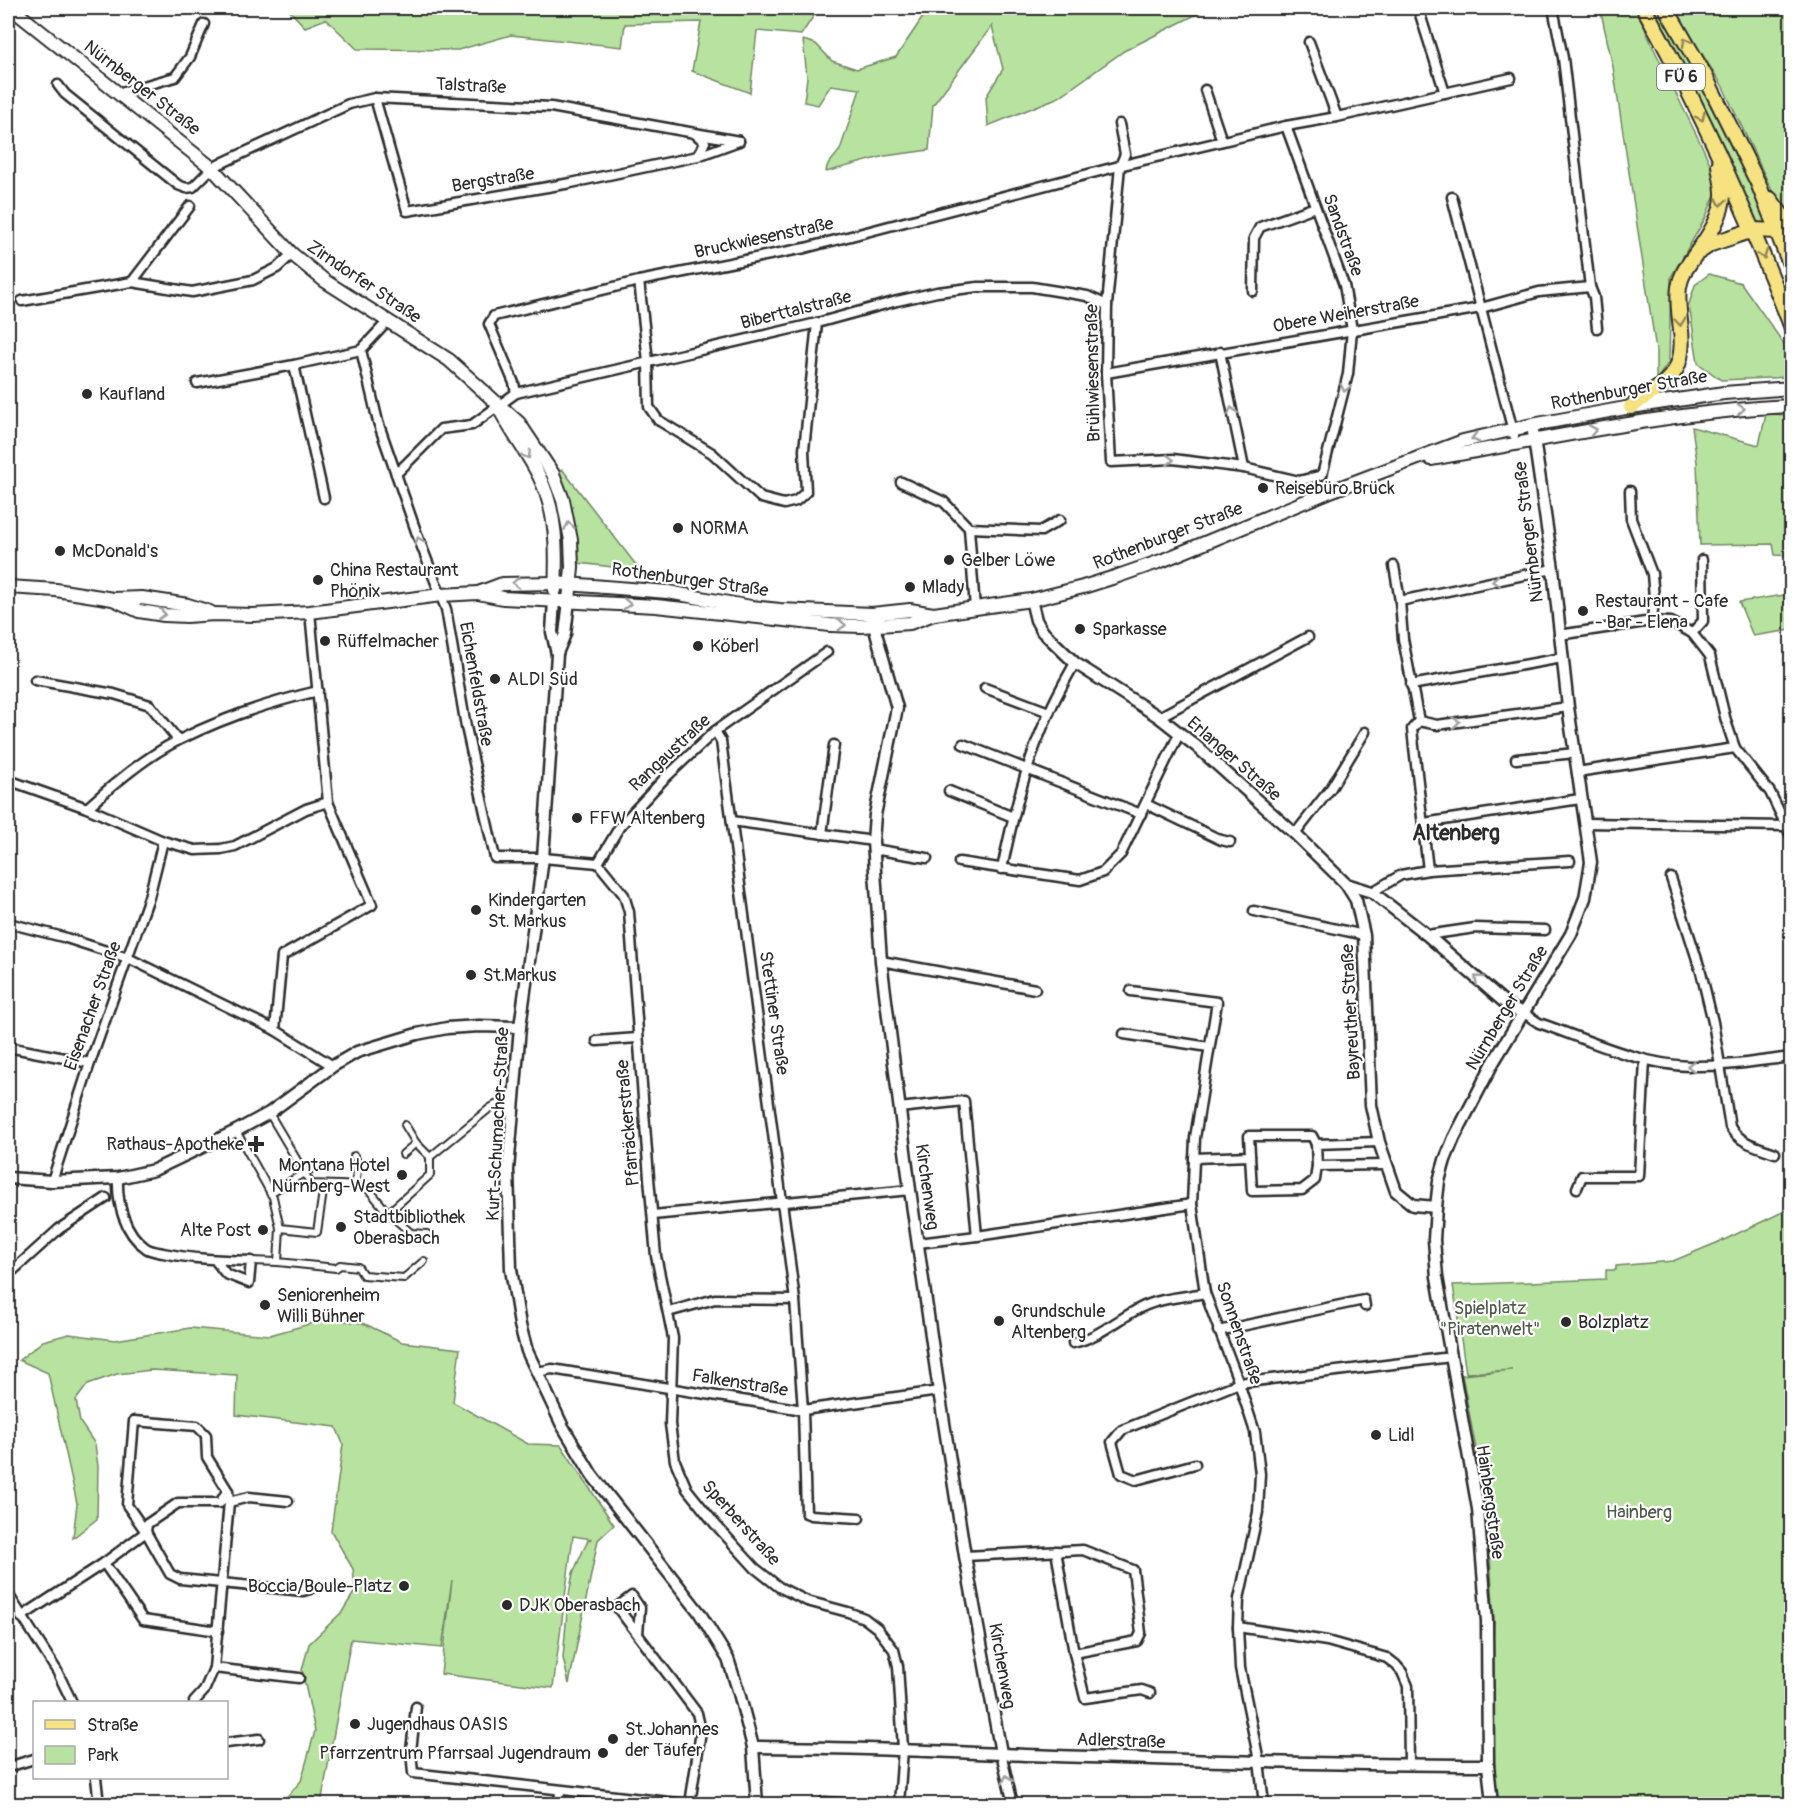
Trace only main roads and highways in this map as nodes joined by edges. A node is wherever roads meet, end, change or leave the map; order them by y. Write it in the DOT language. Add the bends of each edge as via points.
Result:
graph roads {
  1 [pos="11,8"];
  2 [pos="1644,8"];
  3 [pos="1666,8"];
  4 [pos="1716,145"];
  5 [pos="194,153"];
  6 [pos="1758,183"];
  7 [pos="1791,229"];
  8 [pos="1753,230"];
  9 [pos="1777,231"];
  10 [pos="1697,253"];
  11 [pos="1791,268"];
  12 [pos="1791,328"];
  13 [pos="1788,388"];
  14 [pos="498,405"];
  15 [pos="1791,406"];
  16 [pos="1630,407"];
  17 [pos="1406,463"];
  18 [pos="555,583"];
  19 [pos="571,584"];
  20 [pos="8,587"];
  21 [pos="478,593"];
  22 [pos="554,600"];
  23 [pos="569,601"];
  24 [pos="934,614"];
  1 -- 5 [label="main road, Nürnberger Straße"];
  2 -- 4 [label="main road, FÜ 6, one-way"];
  6 -- 3 [label="main road, FÜ 6, one-way"];
  4 -- 8 [label="main road, FÜ 6"];
  4 -- 10 [label="main road, one-way" via="1722,205"];
  5 -- 14 [label="main road, Zirndorfer Straße" via="292,255 325,281 449,360"];
  6 -- 7 [label="main road"];
  6 -- 9 [label="main road, FÜ 6"];
  8 -- 9 [label="main road"];
  8 -- 10 [label="main road" via="1711,244"];
  8 -- 12 [label="main road, FÜ 6, one-way"];
  9 -- 11 [label="main road, FÜ 6"];
  10 -- 16 [label="main road, one-way" via="1683,273 1679,289 1681,357 1665,382"];
  13 -- 16 [label="main road, Rothenburger Straße"];
  14 -- 18 [label="main road, Zirndorfer Straße, one-way" via="546,491 554,528"];
  19 -- 14 [label="main road, Zirndorfer Straße, one-way" via="568,521 553,474 519,423"];
  17 -- 15 [label="main road, Rothenburger Straße, one-way" via="1690,416"];
  16 -- 17 [label="main road, Rothenburger Straße, one-way" via="1463,441"];
  17 -- 24 [label="main road, Rothenburger Straße" via="1161,561 1083,587 1031,600"];
  18 -- 19 [label="main road, Rothenburger Straße"];
  18 -- 21 [label="main road, Rothenburger Straße, one-way" via="502,584"];
  18 -- 22 [label="main road, Zirndorfer Straße"];
  19 -- 23 [label="main road, Zirndorfer Straße"];
  19 -- 24 [label="main road, Rothenburger Straße" via="668,592 780,610 872,614 910,610"];
  20 -- 21 [label="main road, Rothenburger Straße" via="112,599 142,598 188,605 214,614 253,615"];
  21 -- 22 [label="main road, Rothenburger Straße"];
  22 -- 23 [label="main road, Rothenburger Straße"];
  23 -- 24 [label="main road, Rothenburger Straße, one-way" via="874,626 910,623"];
}
